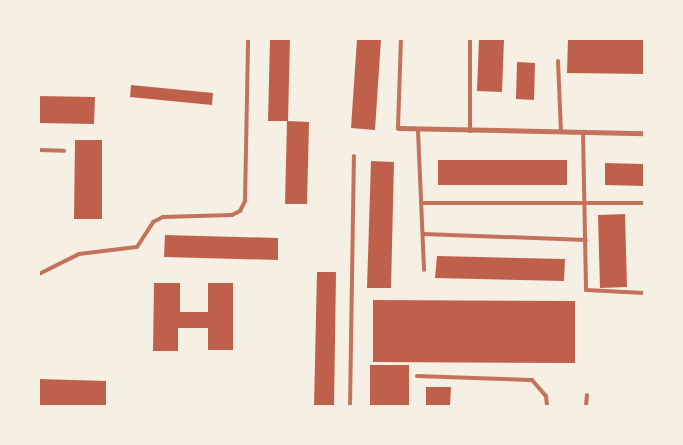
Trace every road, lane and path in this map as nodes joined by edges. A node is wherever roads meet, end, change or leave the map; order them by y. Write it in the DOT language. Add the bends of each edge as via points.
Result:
graph roads {
  1 [pos="248,39"];
  2 [pos="400,39"];
  3 [pos="470,39"];
  4 [pos="558,61"];
  5 [pos="398,128"];
  6 [pos="418,131"];
  7 [pos="470,131"];
  8 [pos="561,132"];
  9 [pos="583,132"];
  10 [pos="644,133"];
  11 [pos="39,150"];
  12 [pos="64,151"];
  13 [pos="354,156"];
  14 [pos="422,203"];
  15 [pos="584,203"];
  16 [pos="644,203"];
  17 [pos="423,234"];
  18 [pos="586,240"];
  19 [pos="424,270"];
  20 [pos="39,274"];
  21 [pos="644,293"];
  22 [pos="417,376"];
  23 [pos="587,395"];
  24 [pos="350,406"];
  25 [pos="547,406"];
  26 [pos="586,406"];
  1 -- 20 [label="lane" via="245,201 240,211 163,216 153,222 137,247 79,254"];
  2 -- 5 [label="lane"];
  3 -- 7 [label="lane"];
  4 -- 8 [label="lane"];
  5 -- 6 [label="street"];
  6 -- 7 [label="street"];
  6 -- 14 [label="lane"];
  7 -- 8 [label="street"];
  8 -- 9 [label="street"];
  9 -- 10 [label="street"];
  9 -- 15 [label="lane"];
  11 -- 12 [label="lane"];
  13 -- 24 [label="lane"];
  14 -- 15 [label="lane"];
  14 -- 17 [label="lane"];
  15 -- 16 [label="lane"];
  15 -- 18 [label="lane"];
  17 -- 18 [label="lane"];
  17 -- 19 [label="lane"];
  18 -- 21 [label="lane" via="586,290"];
  22 -- 25 [label="lane" via="532,380 546,396"];
  23 -- 26 [label="lane"];
}
